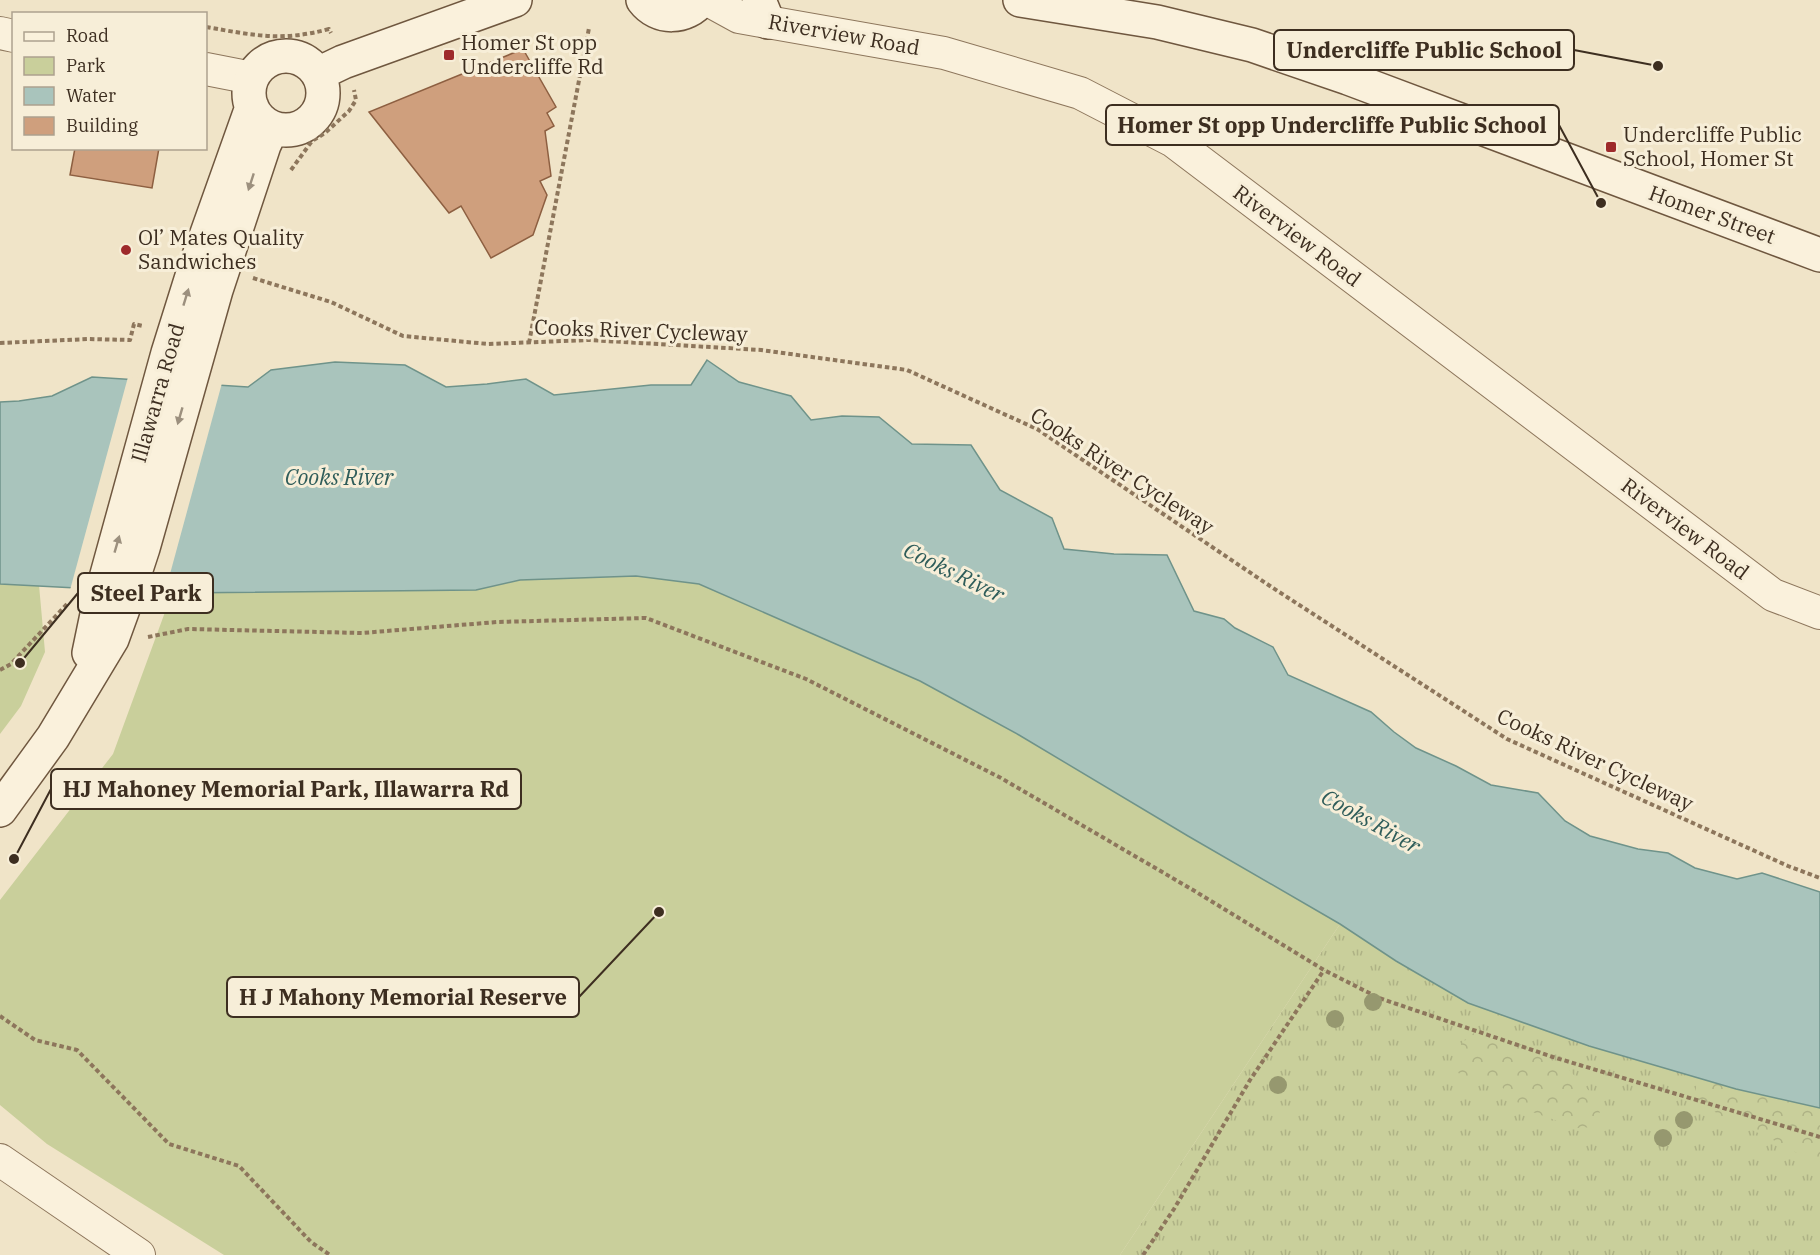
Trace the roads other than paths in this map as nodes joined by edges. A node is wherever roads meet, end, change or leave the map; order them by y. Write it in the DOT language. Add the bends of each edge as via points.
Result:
graph roads {
  1 [pos="515,0"];
  2 [pos="643,0"];
  3 [pos="701,0"];
  4 [pos="708,0"];
  5 [pos="1020,0"];
  6 [pos="763,11"];
  7 [pos="207,70"];
  8 [pos="318,74"];
  9 [pos="259,104"];
  10 [pos="1820,255"];
  11 [pos="1820,613"];
  12 [pos="0,810"];
  13 [pos="0,1160"];
  14 [pos="139,1255"];
  1 -- 8 [label="main road"];
  2 -- 3 [label="main road" via="654,10 676,15 687,12"];
  4 -- 6 [label="street, Riverview Road" via="739,17"];
  5 -- 10 [label="main road, Homer Street" via="1157,22 1252,45"];
  6 -- 11 [label="street, Riverview Road" via="944,53 1080,93 1173,141 1773,595"];
  7 -- 9 [label="street"];
  8 -- 9 [label="main road" via="301,59 290,56 268,61 259,68"];
  8 -- 9 [label="main road" via="322,85 321,108 306,125 283,131"];
  9 -- 12 [label="main road, Illawarra Road" via="194,270 98,603 112,639 53,737"];
  13 -- 14 [label="street"];
}
